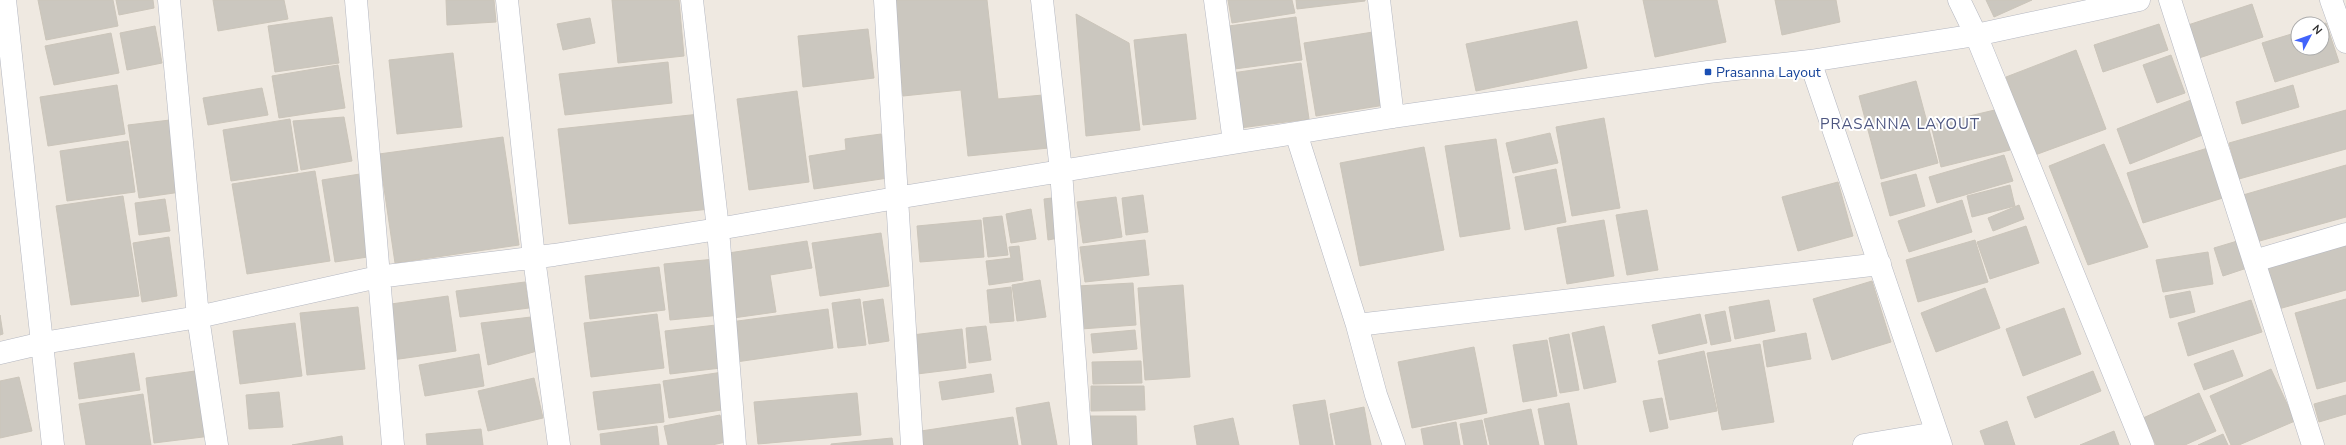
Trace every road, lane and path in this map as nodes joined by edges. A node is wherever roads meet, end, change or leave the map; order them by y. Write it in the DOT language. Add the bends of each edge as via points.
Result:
graph roads {
  1 [pos="5,0"];
  2 [pos="169,0"];
  3 [pos="356,0"];
  4 [pos="507,0"];
  5 [pos="692,0"];
  6 [pos="885,0"];
  7 [pos="1042,0"];
  8 [pos="1215,0"];
  9 [pos="1379,0"];
  10 [pos="1959,0"];
  11 [pos="2139,0"];
  12 [pos="2170,0"];
  13 [pos="2331,0"];
  14 [pos="1976,35"];
  15 [pos="2346,42"];
  16 [pos="1810,61"];
  17 [pos="1393,117"];
  18 [pos="1296,133"];
  19 [pos="1234,142"];
  20 [pos="1061,171"];
  21 [pos="896,198"];
  22 [pos="718,229"];
  23 [pos="2346,234"];
  24 [pos="534,258"];
  25 [pos="2254,261"];
  26 [pos="1880,264"];
  27 [pos="378,277"];
  28 [pos="198,317"];
  29 [pos="1357,325"];
  30 [pos="43,343"];
  31 [pos="0,353"];
  32 [pos="1939,439"];
  33 [pos="53,445"];
  34 [pos="217,445"];
  35 [pos="394,445"];
  36 [pos="559,445"];
  37 [pos="735,445"];
  38 [pos="912,445"];
  39 [pos="1081,445"];
  40 [pos="1394,445"];
  41 [pos="1864,445"];
  42 [pos="2143,445"];
  43 [pos="2313,445"];
  1 -- 30 [label="street"];
  2 -- 28 [label="street"];
  3 -- 27 [label="street"];
  4 -- 24 [label="street"];
  5 -- 22 [label="street"];
  6 -- 21 [label="street"];
  7 -- 20 [label="street"];
  8 -- 19 [label="street"];
  9 -- 17 [label="street"];
  10 -- 14 [label="street"];
  11 -- 14 [label="street"];
  12 -- 25 [label="street"];
  13 -- 15 [label="street"];
  14 -- 16 [label="street"];
  14 -- 42 [label="street"];
  16 -- 17 [label="street" via="1708,72"];
  16 -- 26 [label="street"];
  17 -- 18 [label="street"];
  18 -- 19 [label="street"];
  18 -- 29 [label="street"];
  19 -- 20 [label="street"];
  20 -- 21 [label="street"];
  20 -- 39 [label="street"];
  21 -- 22 [label="street"];
  21 -- 38 [label="street"];
  22 -- 24 [label="street"];
  22 -- 37 [label="street"];
  23 -- 25 [label="street"];
  24 -- 27 [label="street"];
  24 -- 36 [label="street"];
  25 -- 43 [label="street"];
  26 -- 29 [label="street"];
  26 -- 32 [label="street"];
  27 -- 28 [label="street"];
  27 -- 35 [label="street"];
  28 -- 30 [label="street"];
  28 -- 34 [label="street"];
  29 -- 40 [label="street" via="1376,395"];
  30 -- 31 [label="street"];
  30 -- 33 [label="street"];
  32 -- 41 [label="street"];
}
